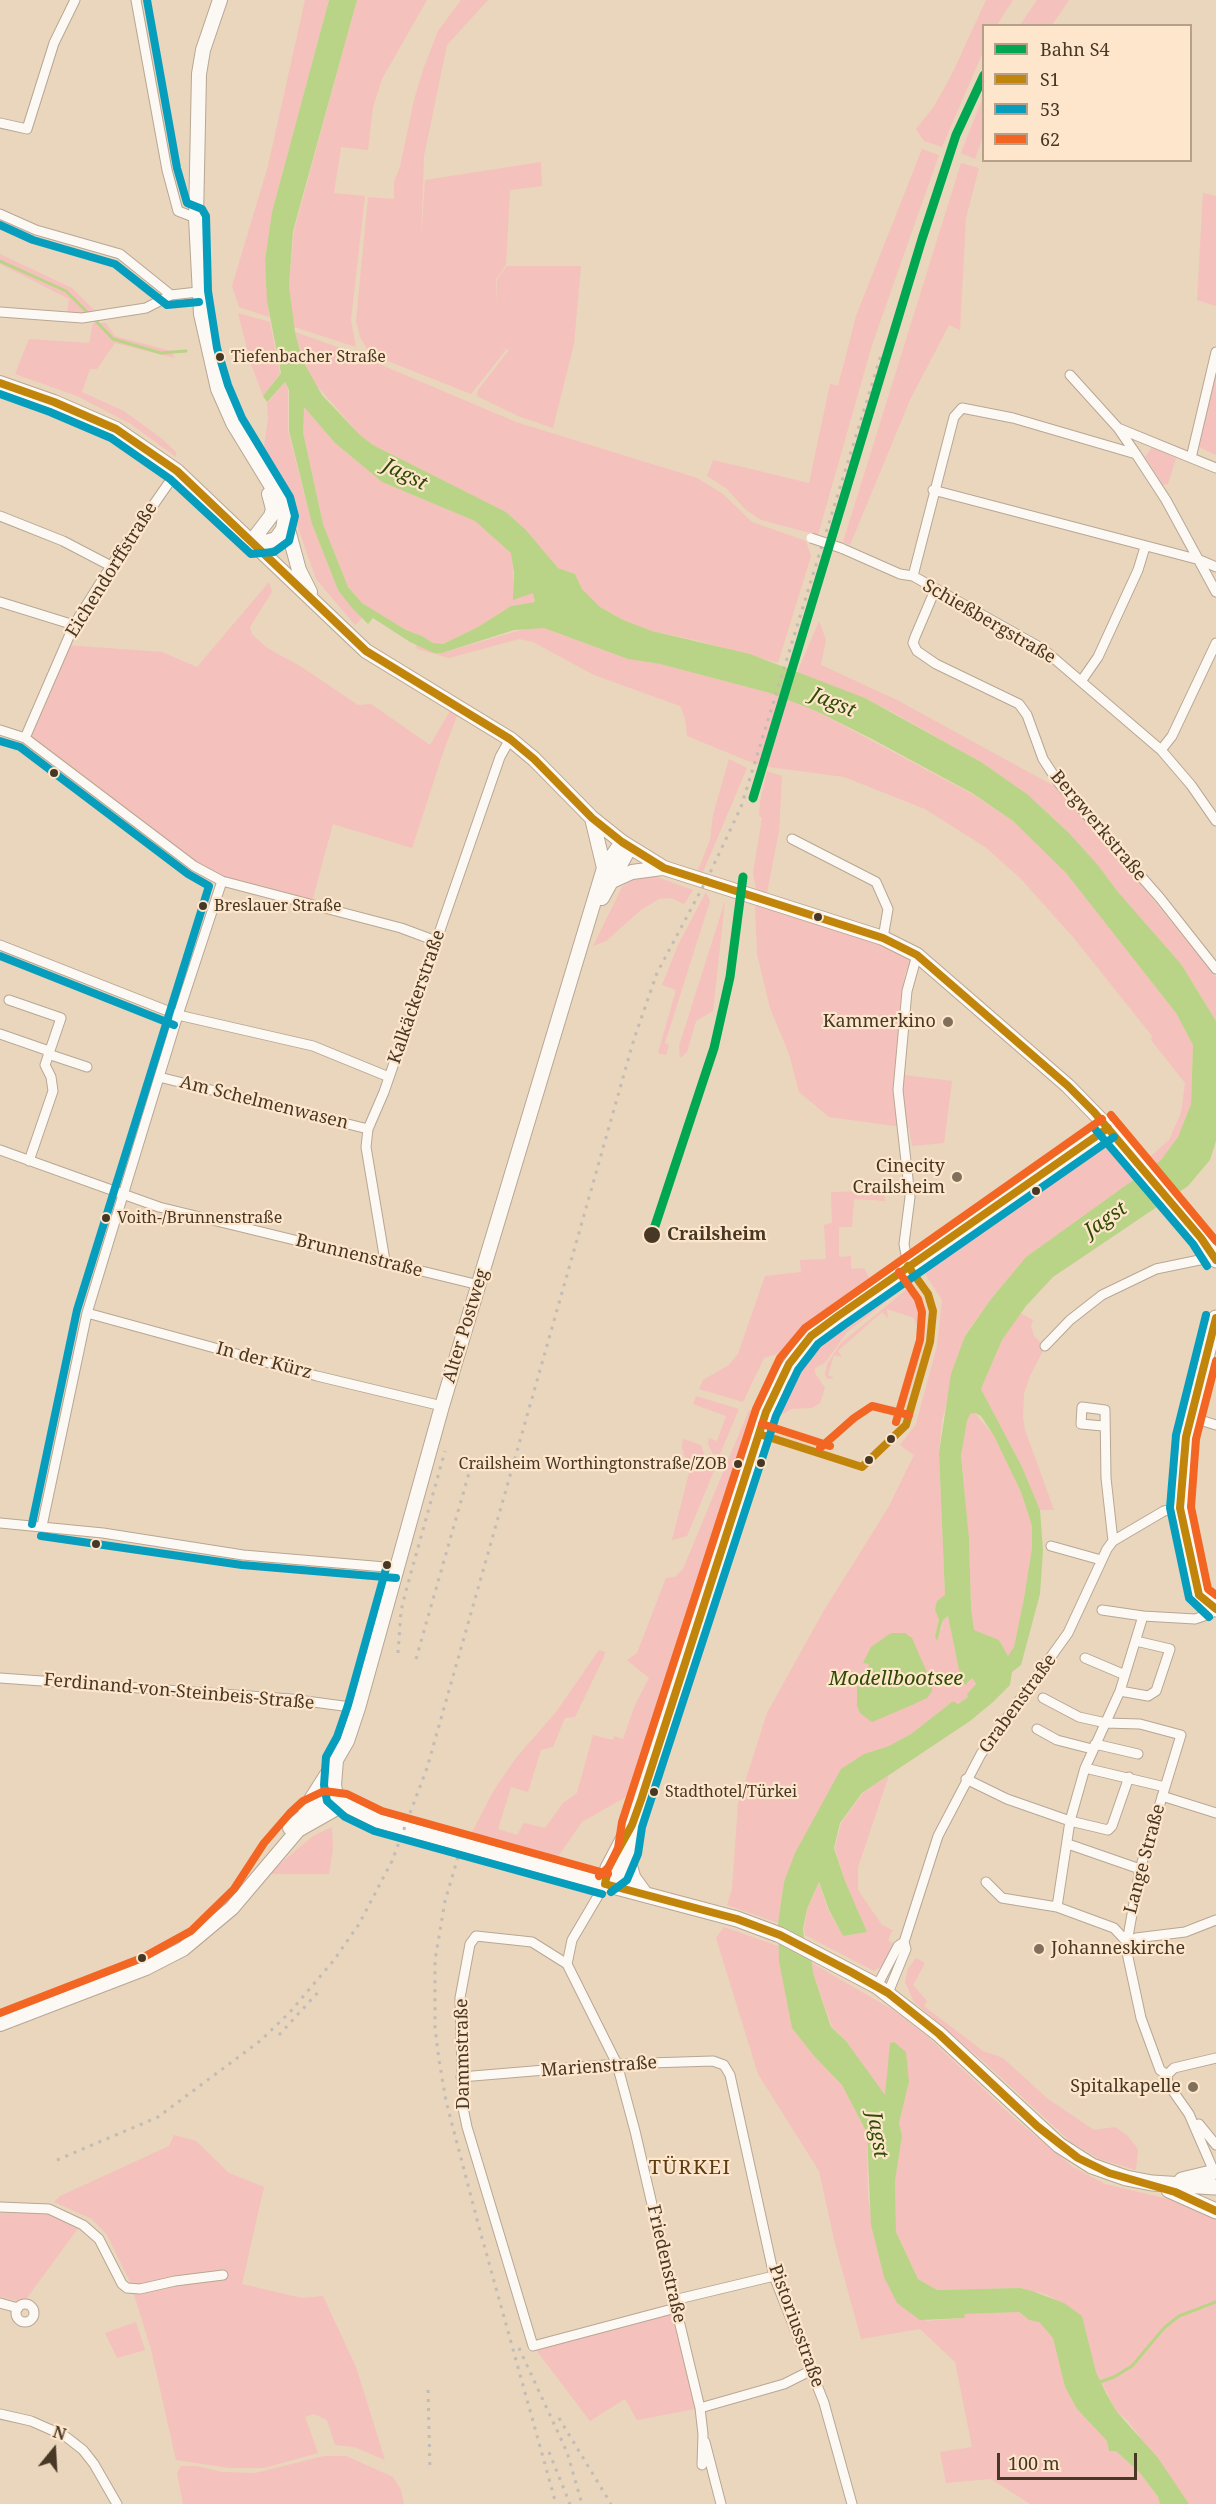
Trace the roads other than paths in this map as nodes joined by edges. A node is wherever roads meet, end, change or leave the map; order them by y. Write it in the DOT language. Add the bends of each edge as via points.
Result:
graph roads {
  1 [pos="75,0"];
  2 [pos="136,0"];
  3 [pos="220,0"];
  4 [pos="0,123"];
  5 [pos="0,214"];
  6 [pos="196,218"];
  7 [pos="198,292"];
  8 [pos="171,295"];
  9 [pos="0,312"];
  10 [pos="1216,352"];
  11 [pos="1070,375"];
  12 [pos="0,383"];
  13 [pos="1118,428"];
  14 [pos="1136,454"];
  15 [pos="1191,458"];
  16 [pos="1216,468"];
  17 [pos="261,469"];
  18 [pos="177,471"];
  19 [pos="933,490"];
  20 [pos="285,515"];
  21 [pos="0,516"];
  22 [pos="811,538"];
  23 [pos="254,543"];
  24 [pos="1145,547"];
  25 [pos="1200,560"];
  26 [pos="111,566"];
  27 [pos="1216,567"];
  28 [pos="913,576"];
  29 [pos="935,590"];
  30 [pos="1216,592"];
  31 [pos="0,602"];
  32 [pos="317,605"];
  33 [pos="74,625"];
  34 [pos="1216,643"];
  35 [pos="1082,680"];
  36 [pos="0,729"];
  37 [pos="24,738"];
  38 [pos="510,739"];
  39 [pos="1161,750"];
  40 [pos="592,818"];
  41 [pos="1216,821"];
  42 [pos="792,838"];
  43 [pos="626,844"];
  44 [pos="604,867"];
  45 [pos="664,868"];
  46 [pos="222,881"];
  47 [pos="610,882"];
  48 [pos="593,913"];
  49 [pos="883,938"];
  50 [pos="436,941"];
  51 [pos="0,945"];
  52 [pos="917,955"];
  53 [pos="1216,969"];
  54 [pos="9,1000"];
  55 [pos="178,1015"];
  56 [pos="0,1034"];
  57 [pos="49,1053"];
  58 [pos="87,1067"];
  59 [pos="159,1077"];
  60 [pos="389,1077"];
  61 [pos="1106,1125"];
  62 [pos="368,1129"];
  63 [pos="0,1150"];
  64 [pos="29,1161"];
  65 [pos="122,1195"];
  66 [pos="1215,1259"];
  67 [pos="385,1261"];
  68 [pos="908,1266"];
  69 [pos="479,1284"];
  70 [pos="87,1313"];
  71 [pos="1216,1318"];
  72 [pos="1045,1346"];
  73 [pos="442,1406"];
  74 [pos="1190,1417"];
  75 [pos="1216,1425"];
  76 [pos="1103,1426"];
  77 [pos="1180,1508"];
  78 [pos="0,1523"];
  79 [pos="42,1526"];
  80 [pos="1113,1541"];
  81 [pos="1051,1546"];
  82 [pos="1101,1560"];
  83 [pos="397,1568"];
  84 [pos="1214,1608"];
  85 [pos="1102,1610"];
  86 [pos="1143,1616"];
  87 [pos="1136,1641"];
  88 [pos="1085,1658"];
  89 [pos="1125,1675"];
  90 [pos="0,1678"];
  91 [pos="1120,1691"];
  92 [pos="1043,1698"];
  93 [pos="358,1708"];
  94 [pos="1106,1723"];
  95 [pos="1037,1729"];
  96 [pos="347,1742"];
  97 [pos="1094,1747"];
  98 [pos="1138,1754"];
  99 [pos="336,1761"];
  100 [pos="1085,1768"];
  101 [pos="1129,1777"];
  102 [pos="966,1779"];
  103 [pos="1164,1791"];
  104 [pos="344,1804"];
  105 [pos="1216,1813"];
  106 [pos="298,1820"];
  107 [pos="1070,1821"];
  108 [pos="632,1825"];
  109 [pos="1068,1844"];
  110 [pos="628,1851"];
  111 [pos="1140,1869"];
  112 [pos="987,1882"];
  113 [pos="605,1884"];
  114 [pos="644,1893"];
  115 [pos="243,1896"];
  116 [pos="1057,1907"];
  117 [pos="1216,1920"];
  118 [pos="1127,1942"];
  119 [pos="567,1964"];
  120 [pos="883,1990"];
  121 [pos="0,2024"];
  122 [pos="1216,2058"];
  123 [pos="617,2064"];
  124 [pos="730,2075"];
  125 [pos="1167,2075"];
  126 [pos="461,2077"];
  127 [pos="1189,2114"];
  128 [pos="1216,2145"];
  129 [pos="1214,2176"];
  130 [pos="1152,2184"];
  131 [pos="0,2207"];
  132 [pos="1216,2211"];
  133 [pos="223,2275"];
  134 [pos="774,2276"];
  135 [pos="0,2303"];
  136 [pos="676,2304"];
  137 [pos="18,2308"];
  138 [pos="812,2370"];
  139 [pos="700,2408"];
  140 [pos="0,2414"];
  141 [pos="703,2434"];
  142 [pos="702,2465"];
  143 [pos="117,2504"];
  144 [pos="722,2504"];
  145 [pos="852,2504"];
  1 -- 4 [label="street" via="54,43 27,129"];
  2 -- 6 [label="street" via="175,201 178,211"];
  3 -- 6 [label="main road" via="199,74"];
  5 -- 8 [label="street" via="36,230 120,254"];
  6 -- 7 [label="main road"];
  7 -- 8 [label="street"];
  7 -- 17 [label="main road" via="218,389"];
  8 -- 9 [label="street" via="146,308 82,318"];
  10 -- 15 [label="street"];
  11 -- 13 [label="street"];
  12 -- 18 [label="main road" via="116,429"];
  13 -- 14 [label="street"];
  13 -- 15 [label="street"];
  14 -- 19 [label="street" via="1013,418 962,408 954,417"];
  14 -- 25 [label="street"];
  15 -- 16 [label="street"];
  17 -- 20 [label="main road"];
  17 -- 23 [label="main road" via="273,509"];
  18 -- 23 [label="main road"];
  18 -- 26 [label="street, Eichendorffstraße"];
  19 -- 24 [label="street"];
  19 -- 28 [label="street"];
  20 -- 23 [label="main road" via="279,536 272,542"];
  20 -- 32 [label="main road" via="299,570"];
  21 -- 26 [label="street" via="63,541"];
  22 -- 28 [label="street, Schießbergstraße, bridge"];
  23 -- 32 [label="main road"];
  24 -- 25 [label="street"];
  24 -- 35 [label="street" via="1098,657"];
  25 -- 27 [label="street"];
  25 -- 30 [label="street"];
  26 -- 33 [label="street, Eichendorffstraße"];
  28 -- 29 [label="street, Schießbergstraße"];
  29 -- 35 [label="street, Schießbergstraße" via="1029,640"];
  29 -- 53 [label="street, Bergwerkstraße" via="915,637 917,651 1019,704 1043,759 1058,782 1160,898"];
  31 -- 33 [label="street"];
  32 -- 38 [label="main road" via="366,651"];
  33 -- 37 [label="street, Eichendorffstraße"];
  34 -- 39 [label="street" via="1172,736"];
  35 -- 39 [label="street, Schießbergstraße"];
  36 -- 37 [label="street"];
  37 -- 46 [label="street" via="194,866"];
  38 -- 40 [label="main road"];
  38 -- 50 [label="street, Kalkäckerstraße" via="500,756"];
  39 -- 41 [label="street, Schießbergstraße"];
  40 -- 43 [label="main road"];
  40 -- 44 [label="main road, Alter Postweg"];
  42 -- 49 [label="street" via="876,882 888,909"];
  43 -- 44 [label="main road, Alter Postweg"];
  43 -- 45 [label="main road"];
  43 -- 47 [label="main road, Alter Postweg"];
  44 -- 48 [label="main road, Alter Postweg"];
  45 -- 47 [label="main road" via="646,868"];
  45 -- 49 [label="main road"];
  46 -- 50 [label="street" via="401,928"];
  46 -- 55 [label="street"];
  47 -- 48 [label="main road, Alter Postweg"];
  48 -- 69 [label="main road, Alter Postweg"];
  49 -- 52 [label="main road"];
  50 -- 60 [label="street, Kalkäckerstraße"];
  51 -- 55 [label="street"];
  52 -- 61 [label="main road" via="1068,1086"];
  52 -- 68 [label="street" via="908,991 898,1090 910,1197 904,1244"];
  54 -- 57 [label="street" via="61,1018"];
  55 -- 59 [label="street"];
  55 -- 60 [label="street" via="313,1046"];
  56 -- 57 [label="street"];
  57 -- 58 [label="street"];
  57 -- 64 [label="street" via="45,1065 53,1091"];
  59 -- 62 [label="street, Am Schelmenwasen"];
  59 -- 65 [label="street"];
  60 -- 62 [label="street, Kalkäckerstraße"];
  61 -- 66 [label="main road"];
  61 -- 68 [label="main road" via="1084,1148 1078,1148"];
  62 -- 67 [label="street, Kalkäckerstraße" via="366,1147"];
  63 -- 64 [label="street, Brunnenstraße"];
  64 -- 65 [label="street, Brunnenstraße"];
  65 -- 67 [label="street, Brunnenstraße"];
  65 -- 70 [label="street"];
  66 -- 72 [label="street" via="1175,1264 1139,1275 1081,1310"];
  67 -- 69 [label="street, Brunnenstraße"];
  68 -- 108 [label="main road" via="811,1336 781,1378 766,1412"];
  69 -- 73 [label="main road, Alter Postweg"];
  70 -- 73 [label="street, In der Kürz"];
  70 -- 79 [label="street"];
  71 -- 74 [label="main road"];
  73 -- 83 [label="main road, Alter Postweg"];
  74 -- 75 [label="street"];
  74 -- 77 [label="main road"];
  76 -- 80 [label="street"];
  77 -- 80 [label="street, Grabenstraße" via="1164,1511"];
  77 -- 84 [label="main road" via="1199,1595"];
  78 -- 79 [label="street"];
  79 -- 83 [label="street" via="243,1555"];
  80 -- 82 [label="street, Grabenstraße"];
  81 -- 82 [label="street"];
  82 -- 102 [label="street, Grabenstraße" via="1068,1633"];
  83 -- 93 [label="main road, Alter Postweg"];
  84 -- 86 [label="street" via="1210,1614 1195,1619"];
  85 -- 86 [label="street"];
  86 -- 87 [label="street"];
  87 -- 89 [label="street"];
  87 -- 91 [label="street" via="1170,1649 1156,1691 1148,1696"];
  88 -- 89 [label="street"];
  89 -- 91 [label="street"];
  90 -- 93 [label="street, Ferdinand-von-Steinbeis-Straße" via="291,1699"];
  91 -- 94 [label="street"];
  92 -- 94 [label="street" via="1079,1717"];
  93 -- 96 [label="main road, Alter Postweg"];
  94 -- 97 [label="street"];
  94 -- 103 [label="street, Lange Straße" via="1140,1724 1181,1736"];
  95 -- 97 [label="street" via="1058,1740"];
  96 -- 99 [label="main road, Alter Postweg"];
  96 -- 104 [label="main road, Alter Postweg"];
  97 -- 98 [label="street"];
  97 -- 100 [label="street"];
  99 -- 104 [label="main road, Alter Postweg" via="334,1785"];
  99 -- 106 [label="main road"];
  100 -- 101 [label="street"];
  100 -- 107 [label="street"];
  101 -- 103 [label="street"];
  101 -- 107 [label="street" via="1111,1829"];
  102 -- 107 [label="street"];
  102 -- 120 [label="street, Grabenstraße" via="938,1836 904,1942 906,1949"];
  103 -- 105 [label="street"];
  103 -- 111 [label="street, Lange Straße"];
  104 -- 106 [label="main road" via="326,1802"];
  104 -- 113 [label="main road" via="378,1821"];
  104 -- 115 [label="main road" via="298,1830"];
  106 -- 115 [label="main road" via="273,1849"];
  107 -- 109 [label="street"];
  108 -- 110 [label="main road"];
  108 -- 113 [label="main road" via="608,1868"];
  109 -- 111 [label="street"];
  109 -- 116 [label="street"];
  110 -- 113 [label="main road" via="618,1874"];
  110 -- 114 [label="main road" via="633,1878"];
  111 -- 118 [label="street, Lange Straße"];
  112 -- 116 [label="street" via="1002,1898"];
  113 -- 114 [label="main road"];
  113 -- 119 [label="street" via="572,1940"];
  114 -- 120 [label="main road" via="780,1935"];
  115 -- 121 [label="main road" via="216,1924 183,1949 146,1968"];
  116 -- 118 [label="street" via="1114,1928"];
  117 -- 118 [label="street" via="1185,1932"];
  118 -- 125 [label="street, Lange Straße" via="1142,2018 1160,2070"];
  119 -- 123 [label="street, Friedenstraße"];
  119 -- 126 [label="street, Dammstraße" via="532,1942 481,1935 472,1940 460,1998"];
  120 -- 130 [label="main road" via="965,2057 1059,2145 1100,2169"];
  122 -- 125 [label="street" via="1174,2068"];
  123 -- 124 [label="street, Marienstraße" via="713,2061 724,2065"];
  123 -- 126 [label="street, Marienstraße"];
  123 -- 136 [label="street, Friedenstraße"];
  124 -- 134 [label="street, Pistoriusstraße"];
  125 -- 127 [label="street, Lange Straße" via="1168,2084"];
  126 -- 136 [label="street, Dammstraße" via="466,2127 533,2346"];
  127 -- 128 [label="street, Lange Straße"];
  127 -- 129 [label="street, Lange Straße"];
  129 -- 130 [label="main road"];
  130 -- 132 [label="main road"];
  131 -- 133 [label="street" via="49,2209 83,2225 99,2239 127,2288"];
  134 -- 136 [label="street"];
  134 -- 138 [label="street, Pistoriusstraße"];
  135 -- 137 [label="street"];
  136 -- 139 [label="street, Friedenstraße"];
  138 -- 139 [label="street" via="784,2384"];
  138 -- 145 [label="street, Pistoriusstraße"];
  139 -- 141 [label="street, Friedenstraße"];
  140 -- 143 [label="street" via="31,2421 65,2436 94,2463"];
  141 -- 142 [label="street, Friedenstraße"];
  141 -- 144 [label="street, Friedenstraße"];
}
